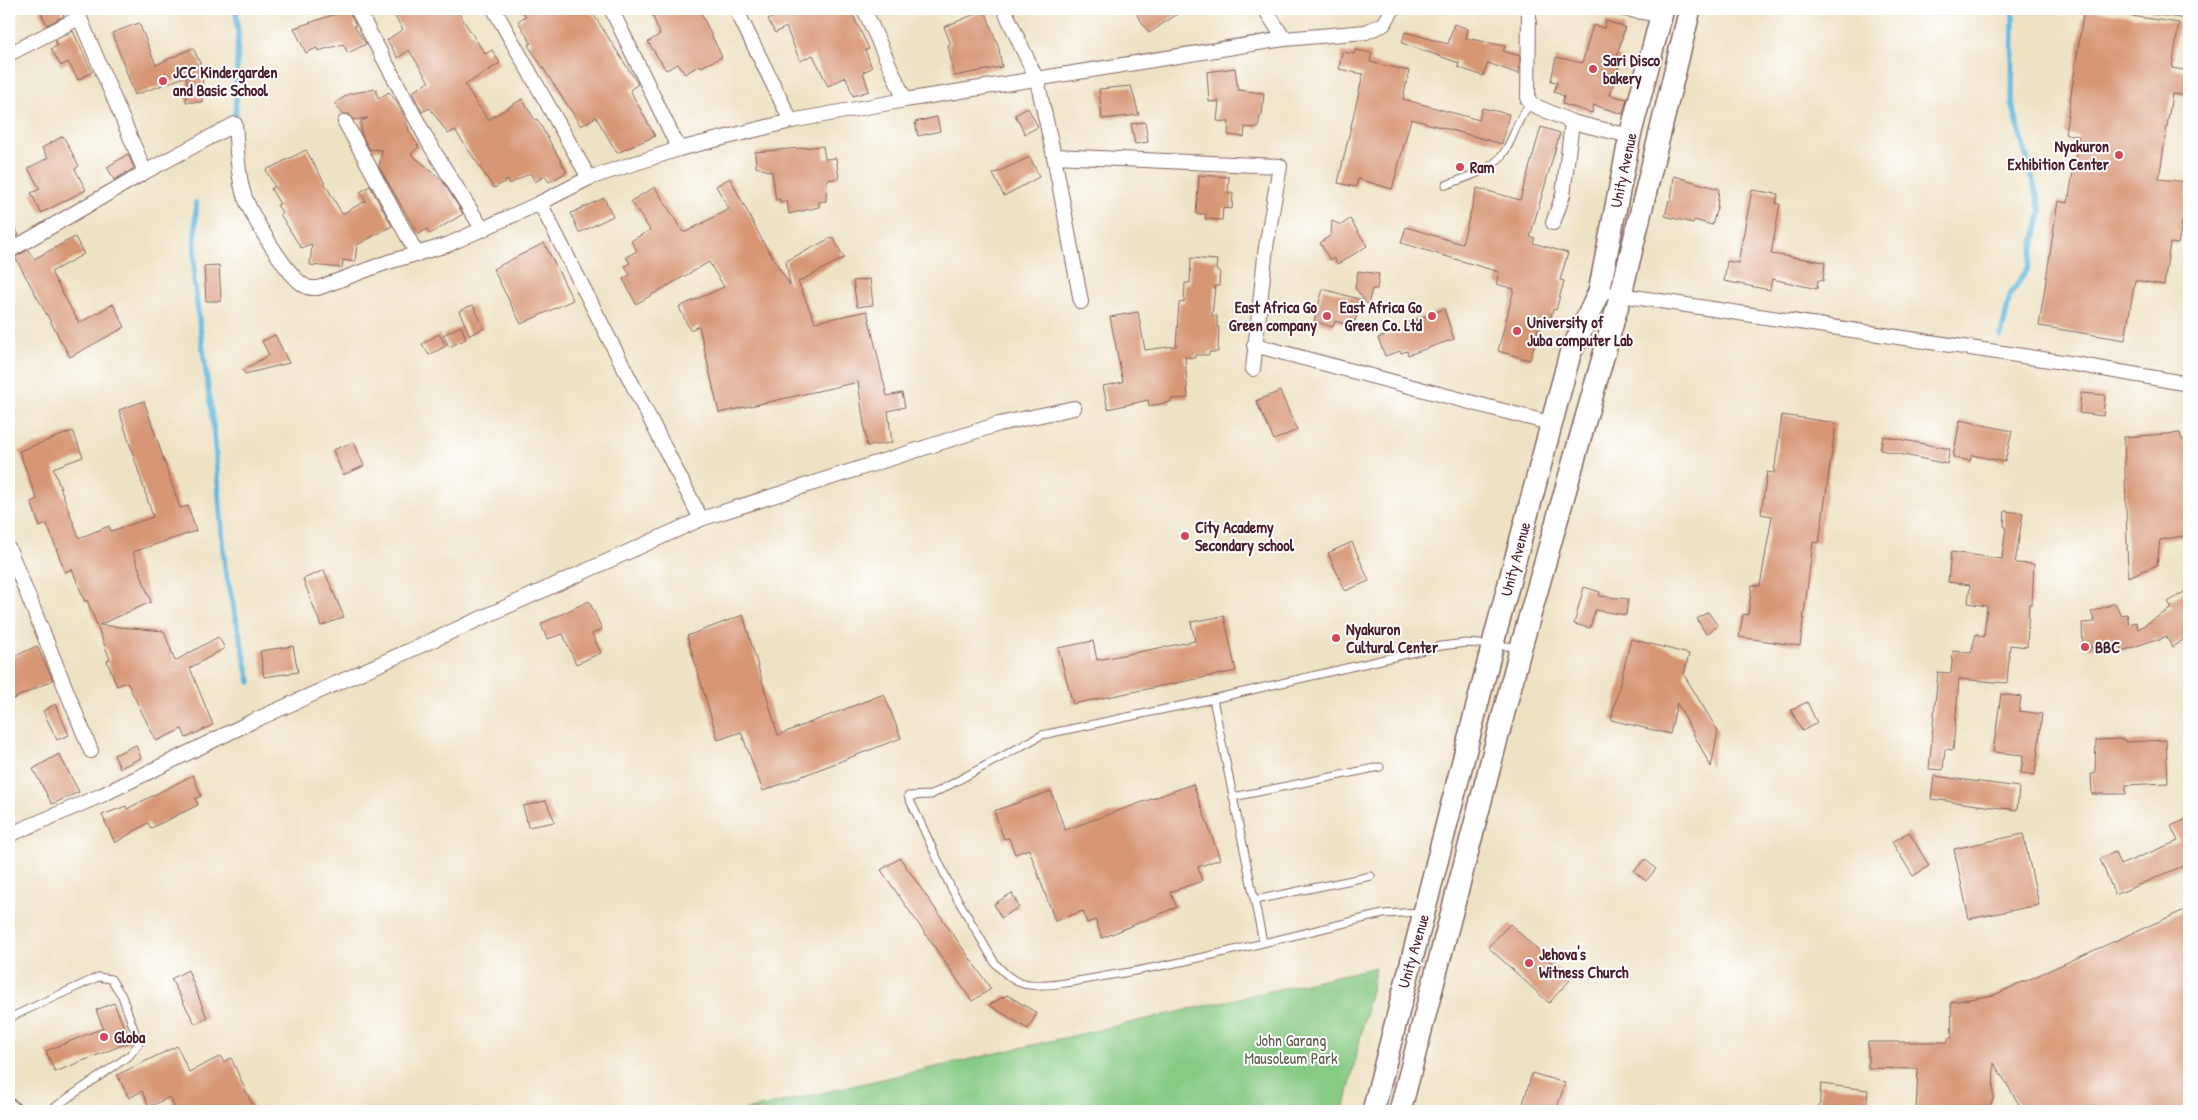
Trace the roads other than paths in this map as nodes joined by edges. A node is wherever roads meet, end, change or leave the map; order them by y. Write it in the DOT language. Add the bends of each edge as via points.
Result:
graph roads {
  1 [pos="357,9"];
  2 [pos="494,9"];
  3 [pos="611,9"];
  4 [pos="736,9"];
  5 [pos="864,9"];
  6 [pos="1004,9"];
  7 [pos="1265,9"];
  8 [pos="1393,9"];
  9 [pos="1529,9"];
  10 [pos="1604,9"];
  11 [pos="1690,9"];
  12 [pos="2143,9"];
  13 [pos="78,13"];
  14 [pos="1662,13"];
  15 [pos="2189,15"];
  16 [pos="1284,39"];
  17 [pos="9,54"];
  18 [pos="1037,80"];
  19 [pos="905,100"];
  20 [pos="1531,104"];
  21 [pos="791,121"];
  22 [pos="345,122"];
  23 [pos="1572,122"];
  24 [pos="1630,136"];
  25 [pos="679,149"];
  26 [pos="1054,156"];
  27 [pos="145,172"];
  28 [pos="589,178"];
  29 [pos="1446,186"];
  30 [pos="540,203"];
  31 [pos="1553,222"];
  32 [pos="483,230"];
  33 [pos="9,251"];
  34 [pos="417,254"];
  35 [pos="1598,292"];
  36 [pos="1621,294"];
  37 [pos="1081,302"];
  38 [pos="1254,345"];
  39 [pos="1253,369"];
  40 [pos="2189,384"];
  41 [pos="1074,408"];
  42 [pos="1553,424"];
  43 [pos="701,519"];
  44 [pos="9,549"];
  45 [pos="1492,644"];
  46 [pos="1521,647"];
  47 [pos="1213,699"];
  48 [pos="92,751"];
  49 [pos="1380,766"];
  50 [pos="1233,797"];
  51 [pos="9,835"];
  52 [pos="1371,876"];
  53 [pos="1255,900"];
  54 [pos="1424,912"];
  55 [pos="1263,942"];
  56 [pos="9,1018"];
  57 [pos="49,1111"];
  58 [pos="1373,1111"];
  59 [pos="1400,1111"];
  1 -- 32 [label="street" via="430,145"];
  2 -- 28 [label="street"];
  3 -- 25 [label="street"];
  4 -- 21 [label="street"];
  5 -- 19 [label="street"];
  6 -- 18 [label="street"];
  7 -- 16 [label="street"];
  8 -- 16 [label="street" via="1384,24 1366,32"];
  9 -- 20 [label="street" via="1527,94"];
  10 -- 14 [label="lane"];
  11 -- 36 [label="main road, Unity Avenue"];
  12 -- 15 [label="lane"];
  13 -- 17 [label="street"];
  13 -- 27 [label="street"];
  14 -- 24 [label="main road, Unity Avenue"];
  16 -- 18 [label="street"];
  18 -- 19 [label="street"];
  18 -- 26 [label="street"];
  19 -- 21 [label="street"];
  20 -- 23 [label="street"];
  20 -- 29 [label="lane" via="1521,113 1504,154 1495,163"];
  21 -- 25 [label="street"];
  22 -- 34 [label="street"];
  23 -- 24 [label="street"];
  23 -- 31 [label="street" via="1563,195"];
  24 -- 35 [label="main road, Unity Avenue"];
  25 -- 28 [label="street"];
  26 -- 37 [label="street"];
  26 -- 38 [label="street" via="1280,166"];
  27 -- 33 [label="street"];
  27 -- 34 [label="street" via="235,124 243,193 272,247 307,288 318,288"];
  28 -- 30 [label="street"];
  30 -- 32 [label="street"];
  30 -- 43 [label="street"];
  32 -- 34 [label="street"];
  35 -- 36 [label="street"];
  35 -- 42 [label="main road, Unity Avenue" via="1570,354"];
  36 -- 40 [label="street"];
  36 -- 46 [label="main road, Unity Avenue"];
  38 -- 39 [label="street"];
  38 -- 42 [label="street"];
  41 -- 43 [label="street" via="999,424"];
  42 -- 45 [label="main road, Unity Avenue"];
  43 -- 51 [label="street" via="250,722 102,795"];
  44 -- 48 [label="street"];
  45 -- 46 [label="lane"];
  45 -- 47 [label="lane" via="1441,646"];
  45 -- 54 [label="main road, Unity Avenue"];
  46 -- 59 [label="main road, Unity Avenue"];
  47 -- 50 [label="lane"];
  47 -- 55 [label="lane" via="1042,736 931,795 908,796 951,888 995,963 1004,974 1020,983 1077,981 1159,968"];
  49 -- 50 [label="lane"];
  50 -- 53 [label="lane"];
  52 -- 53 [label="lane"];
  53 -- 55 [label="lane"];
  54 -- 55 [label="lane" via="1383,914"];
  54 -- 58 [label="main road, Unity Avenue"];
  56 -- 57 [label="lane" via="98,977 111,979 122,996 138,1043 129,1056"];
}
